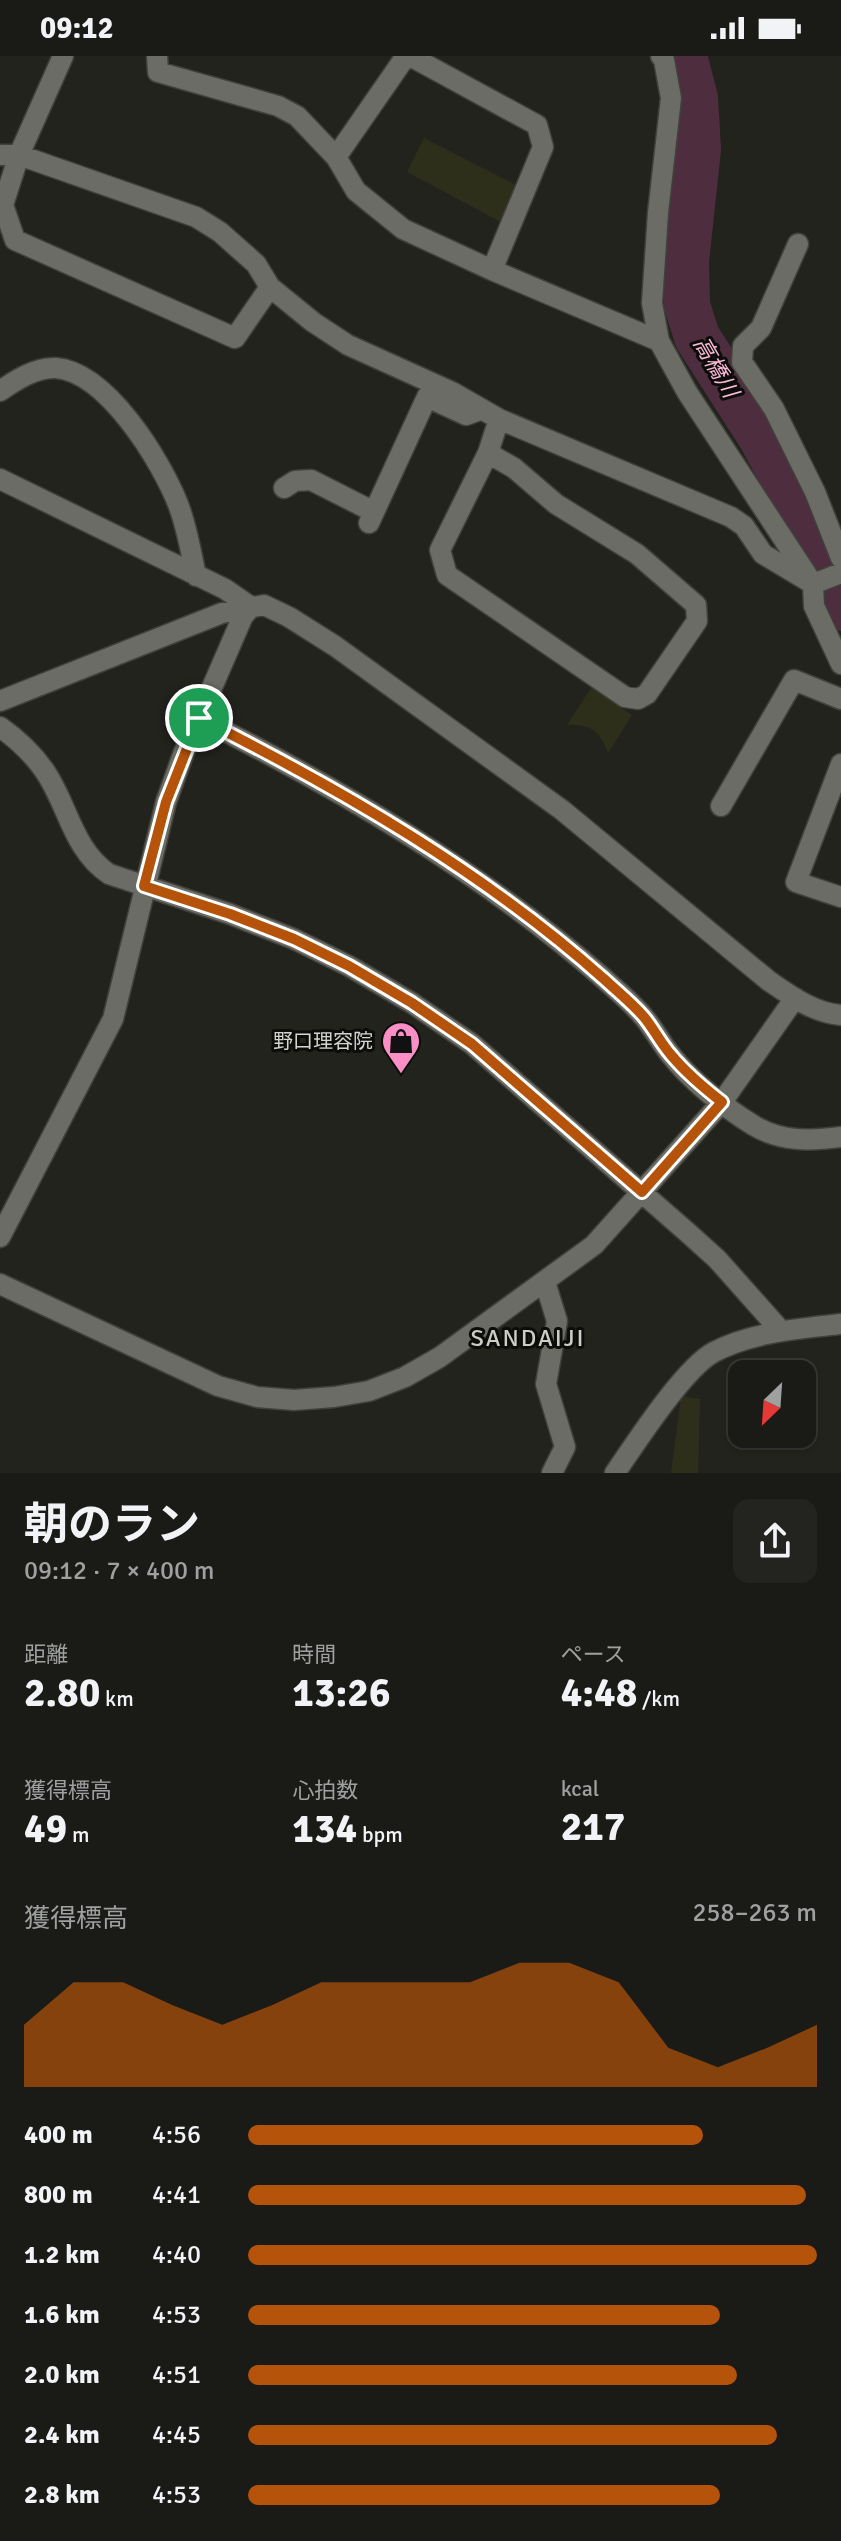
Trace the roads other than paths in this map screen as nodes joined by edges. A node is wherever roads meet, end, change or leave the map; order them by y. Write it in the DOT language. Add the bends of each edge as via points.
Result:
graph roads {
  1 [pos="63,56"];
  2 [pos="157,56"];
  3 [pos="408,56"];
  4 [pos="661,56"];
  5 [pos="9,155"];
  6 [pos="336,157"];
  7 [pos="798,244"];
  8 [pos="492,270"];
  9 [pos="270,287"];
  10 [pos="659,341"];
  11 [pos="0,391"];
  12 [pos="490,414"];
  13 [pos="488,453"];
  14 [pos="0,479"];
  15 [pos="284,488"];
  16 [pos="840,569"];
  17 [pos="196,576"];
  18 [pos="815,584"];
  19 [pos="251,607"];
  20 [pos="841,664"];
  21 [pos="841,699"];
  22 [pos="0,701"];
  23 [pos="199,718"];
  24 [pos="0,727"];
  25 [pos="839,777"];
  26 [pos="721,806"];
  27 [pos="144,886"];
  28 [pos="841,897"];
  29 [pos="795,998"];
  30 [pos="841,1015"];
  31 [pos="722,1102"];
  32 [pos="841,1137"];
  33 [pos="642,1192"];
  34 [pos="0,1237"];
  35 [pos="545,1282"];
  36 [pos="0,1284"];
  37 [pos="841,1324"];
  38 [pos="781,1331"];
  39 [pos="552,1473"];
  40 [pos="615,1473"];
  1 -- 5 [label="street"];
  2 -- 6 [label="street" via="158,72 297,116"];
  3 -- 6 [label="street"];
  3 -- 8 [label="street" via="537,125 543,147"];
  4 -- 10 [label="street" via="671,98 652,303"];
  5 -- 9 [label="street" via="196,217 256,264"];
  5 -- 9 [label="street" via="3,205 15,240 235,338"];
  6 -- 8 [label="street" via="356,191 403,229"];
  7 -- 16 [label="street" via="761,328 743,346 742,362 774,409 815,492"];
  8 -- 10 [label="street"];
  9 -- 12 [label="street" via="348,345"];
  10 -- 18 [label="street"];
  11 -- 17 [label="street" via="22,376 54,368 79,374 112,399 157,460 178,505"];
  12 -- 13 [label="street"];
  12 -- 15 [label="street" via="466,415 427,397 372,517 311,480"];
  12 -- 18 [label="street" via="731,517 763,554"];
  13 -- 13 [label="street" via="440,550 447,575 625,697 647,694 697,621 696,605 637,554 556,504"];
  14 -- 17 [label="street"];
  16 -- 18 [label="street"];
  17 -- 19 [label="street"];
  18 -- 20 [label="street" via="814,606"];
  19 -- 22 [label="street" via="222,613"];
  19 -- 23 [label="street"];
  19 -- 29 [label="street" via="277,611 335,646 562,810"];
  21 -- 26 [label="street" via="794,680"];
  23 -- 27 [label="street" via="166,802"];
  23 -- 31 [label="street" via="407,832 520,910 643,1015 671,1055"];
  24 -- 27 [label="street" via="45,771 96,866"];
  25 -- 28 [label="street" via="796,882"];
  27 -- 33 [label="street" via="294,939 412,1003 472,1044"];
  27 -- 34 [label="street" via="113,1019"];
  29 -- 30 [label="street"];
  29 -- 31 [label="street"];
  31 -- 32 [label="street" via="780,1138"];
  31 -- 33 [label="street"];
  33 -- 35 [label="street" via="594,1245"];
  33 -- 38 [label="street" via="717,1259"];
  35 -- 36 [label="street" via="405,1377 369,1391 294,1400 218,1386"];
  35 -- 39 [label="street" via="557,1321 546,1384 565,1447"];
  37 -- 38 [label="street"];
  38 -- 40 [label="street" via="710,1354 659,1411"];
}
